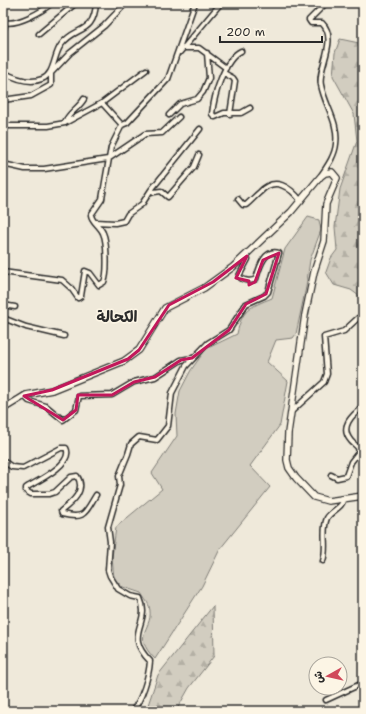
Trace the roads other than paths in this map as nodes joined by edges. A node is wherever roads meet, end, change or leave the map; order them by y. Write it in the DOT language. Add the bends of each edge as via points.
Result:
graph roads {
  1 [pos="52,3"];
  2 [pos="76,3"];
  3 [pos="96,3"];
  4 [pos="126,3"];
  5 [pos="195,3"];
  6 [pos="221,3"];
  7 [pos="326,3"];
  8 [pos="3,22"];
  9 [pos="39,34"];
  10 [pos="184,48"];
  11 [pos="241,51"];
  12 [pos="178,53"];
  13 [pos="207,53"];
  14 [pos="226,68"];
  15 [pos="146,70"];
  16 [pos="3,72"];
  17 [pos="51,73"];
  18 [pos="224,73"];
  19 [pos="84,99"];
  20 [pos="3,100"];
  21 [pos="102,103"];
  22 [pos="250,108"];
  23 [pos="230,114"];
  24 [pos="169,115"];
  25 [pos="178,117"];
  26 [pos="65,123"];
  27 [pos="122,125"];
  28 [pos="3,126"];
  29 [pos="200,129"];
  30 [pos="200,155"];
  31 [pos="108,159"];
  32 [pos="3,164"];
  33 [pos="321,176"];
  34 [pos="151,190"];
  35 [pos="238,199"];
  36 [pos="301,201"];
  37 [pos="96,222"];
  38 [pos="242,259"];
  39 [pos="3,272"];
  40 [pos="3,305"];
  41 [pos="15,307"];
  42 [pos="3,318"];
  43 [pos="361,318"];
  44 [pos="363,322"];
  45 [pos="64,336"];
  46 [pos="192,358"];
  47 [pos="24,396"];
  48 [pos="363,407"];
  49 [pos="3,409"];
  50 [pos="291,412"];
  51 [pos="3,461"];
  52 [pos="331,475"];
  53 [pos="96,495"];
  54 [pos="363,496"];
  55 [pos="343,500"];
  56 [pos="323,561"];
  57 [pos="363,683"];
  58 [pos="326,700"];
  59 [pos="132,711"];
  1 -- 8 [label="street" via="27,18"];
  2 -- 9 [label="street"];
  3 -- 17 [label="street" via="96,14 92,22 68,38 60,47"];
  4 -- 17 [label="street"];
  5 -- 12 [label="street"];
  6 -- 10 [label="street"];
  7 -- 33 [label="street" via="309,20 311,23 322,23 325,26 328,47 320,84 334,120 336,133 334,152"];
  10 -- 12 [label="street"];
  10 -- 13 [label="street" via="195,47"];
  11 -- 14 [label="street" via="233,56"];
  12 -- 27 [label="street" via="165,83 127,123"];
  13 -- 14 [label="street"];
  13 -- 24 [label="street" via="209,78 203,92 197,99 180,104"];
  14 -- 18 [label="street"];
  15 -- 21 [label="street"];
  16 -- 17 [label="street" via="31,81 42,79"];
  17 -- 20 [label="street" via="51,85 33,96"];
  18 -- 23 [label="street" via="235,81"];
  18 -- 23 [label="street" via="212,114"];
  19 -- 26 [label="street" via="80,106 69,114"];
  21 -- 26 [label="street"];
  21 -- 27 [label="street"];
  22 -- 23 [label="street" via="241,113"];
  25 -- 31 [label="street" via="162,133 145,134"];
  26 -- 28 [label="street" via="48,126"];
  27 -- 31 [label="street" via="110,147"];
  29 -- 34 [label="street"];
  30 -- 34 [label="street" via="194,167 168,197 161,191"];
  31 -- 32 [label="street" via="44,169 26,169"];
  31 -- 37 [label="street" via="102,199 91,216"];
  33 -- 36 [label="main road"];
  33 -- 50 [label="main road" via="332,172 337,178 326,204 324,241 305,315"];
  34 -- 37 [label="street" via="142,204 128,214 124,221"];
  35 -- 36 [label="street" via="246,205 263,188 278,183 294,192"];
  36 -- 38 [label="main road"];
  37 -- 39 [label="street" via="105,240 106,279 100,285 85,271 82,294 79,298 62,280"];
  38 -- 46 [label="street" via="248,257 239,275 240,278 253,281 263,260 276,252 279,253 268,292 246,304 229,330 208,343"];
  38 -- 47 [label="main road" via="213,282 165,308 139,350 128,359 52,390"];
  40 -- 41 [label="street"];
  42 -- 45 [label="street" via="26,327"];
  43 -- 44 [label="street"];
  43 -- 50 [label="street" via="344,331 324,337 327,374 324,382"];
  46 -- 47 [label="street" via="181,360 159,375 134,382 112,395 79,396 75,411 63,420 46,406 29,401"];
  46 -- 59 [label="street" via="173,390 169,422 163,434 154,441 137,437 131,444 119,476 120,485 108,527 110,576 118,589 140,598 144,606 137,636 144,655 150,662 148,678"];
  47 -- 49 [label="main road"];
  48 -- 52 [label="street" via="350,418 346,426 349,438 359,449 358,453 351,462 346,476 337,478"];
  50 -- 55 [label="main road" via="287,460 289,468 302,486 314,496 328,501"];
  51 -- 53 [label="street" via="12,467 23,468 66,448 66,454 58,468 26,488 26,491 31,494 49,494 55,492 71,477 77,476 81,485 78,493 61,511 62,514 76,517 84,514"];
  54 -- 55 [label="main road"];
  55 -- 56 [label="street" via="340,506 331,512 324,526 326,546"];
  57 -- 58 [label="street"];
}
